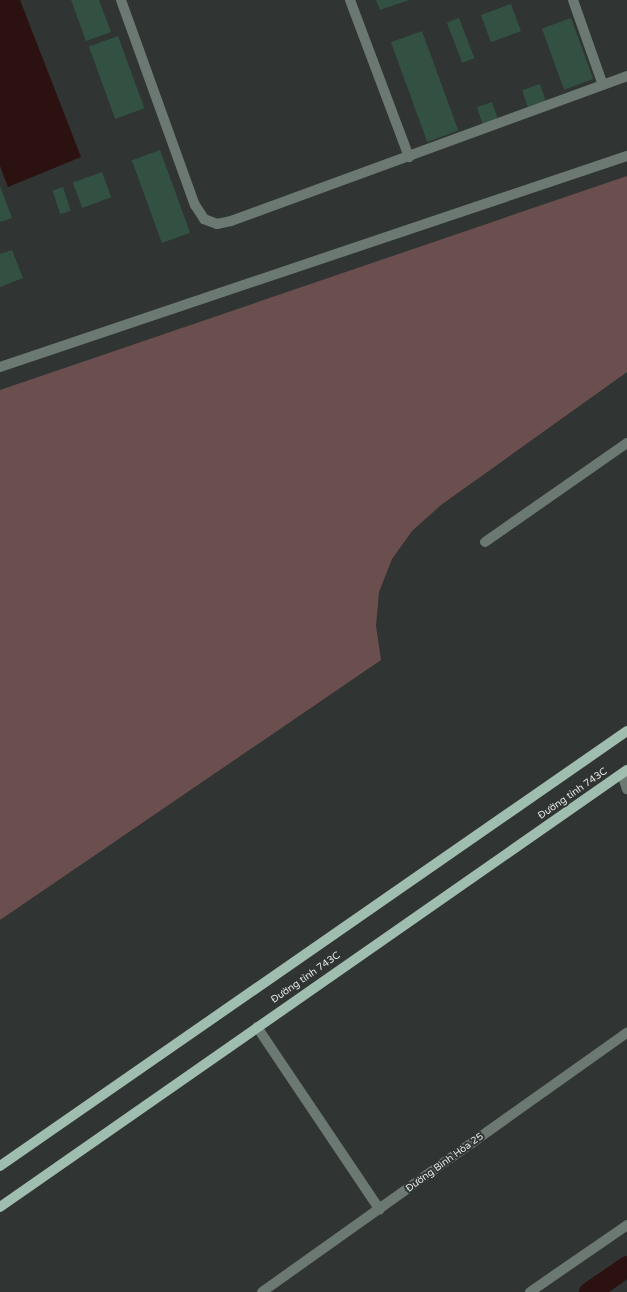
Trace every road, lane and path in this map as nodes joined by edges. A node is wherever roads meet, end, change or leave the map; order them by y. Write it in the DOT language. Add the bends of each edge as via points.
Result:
graph roads {
  1 [pos="121,0"];
  2 [pos="350,0"];
  3 [pos="573,0"];
  4 [pos="627,76"];
  5 [pos="603,85"];
  6 [pos="627,156"];
  7 [pos="409,157"];
  8 [pos="0,367"];
  9 [pos="627,443"];
  10 [pos="485,542"];
  11 [pos="627,731"];
  12 [pos="624,772"];
  13 [pos="627,789"];
  14 [pos="257,1027"];
  15 [pos="627,1033"];
  16 [pos="0,1166"];
  17 [pos="0,1207"];
  18 [pos="380,1210"];
  19 [pos="627,1225"];
  20 [pos="262,1292"];
  21 [pos="530,1292"];
  1 -- 7 [label="street" via="195,204 200,214 210,223 231,221"];
  2 -- 7 [label="street"];
  3 -- 5 [label="street"];
  4 -- 5 [label="street"];
  5 -- 7 [label="street"];
  6 -- 8 [label="street"];
  9 -- 10 [label="street"];
  11 -- 16 [label="main road, Đường tỉnh 743C"];
  12 -- 13 [label="street"];
  12 -- 14 [label="main road, Đường tỉnh 743C"];
  14 -- 17 [label="main road, Đường tỉnh 743C"];
  14 -- 18 [label="street"];
  15 -- 18 [label="street, Đường Bình Hòa 25"];
  18 -- 20 [label="street, Đường Bình Hòa 25"];
  19 -- 21 [label="street"];
}
